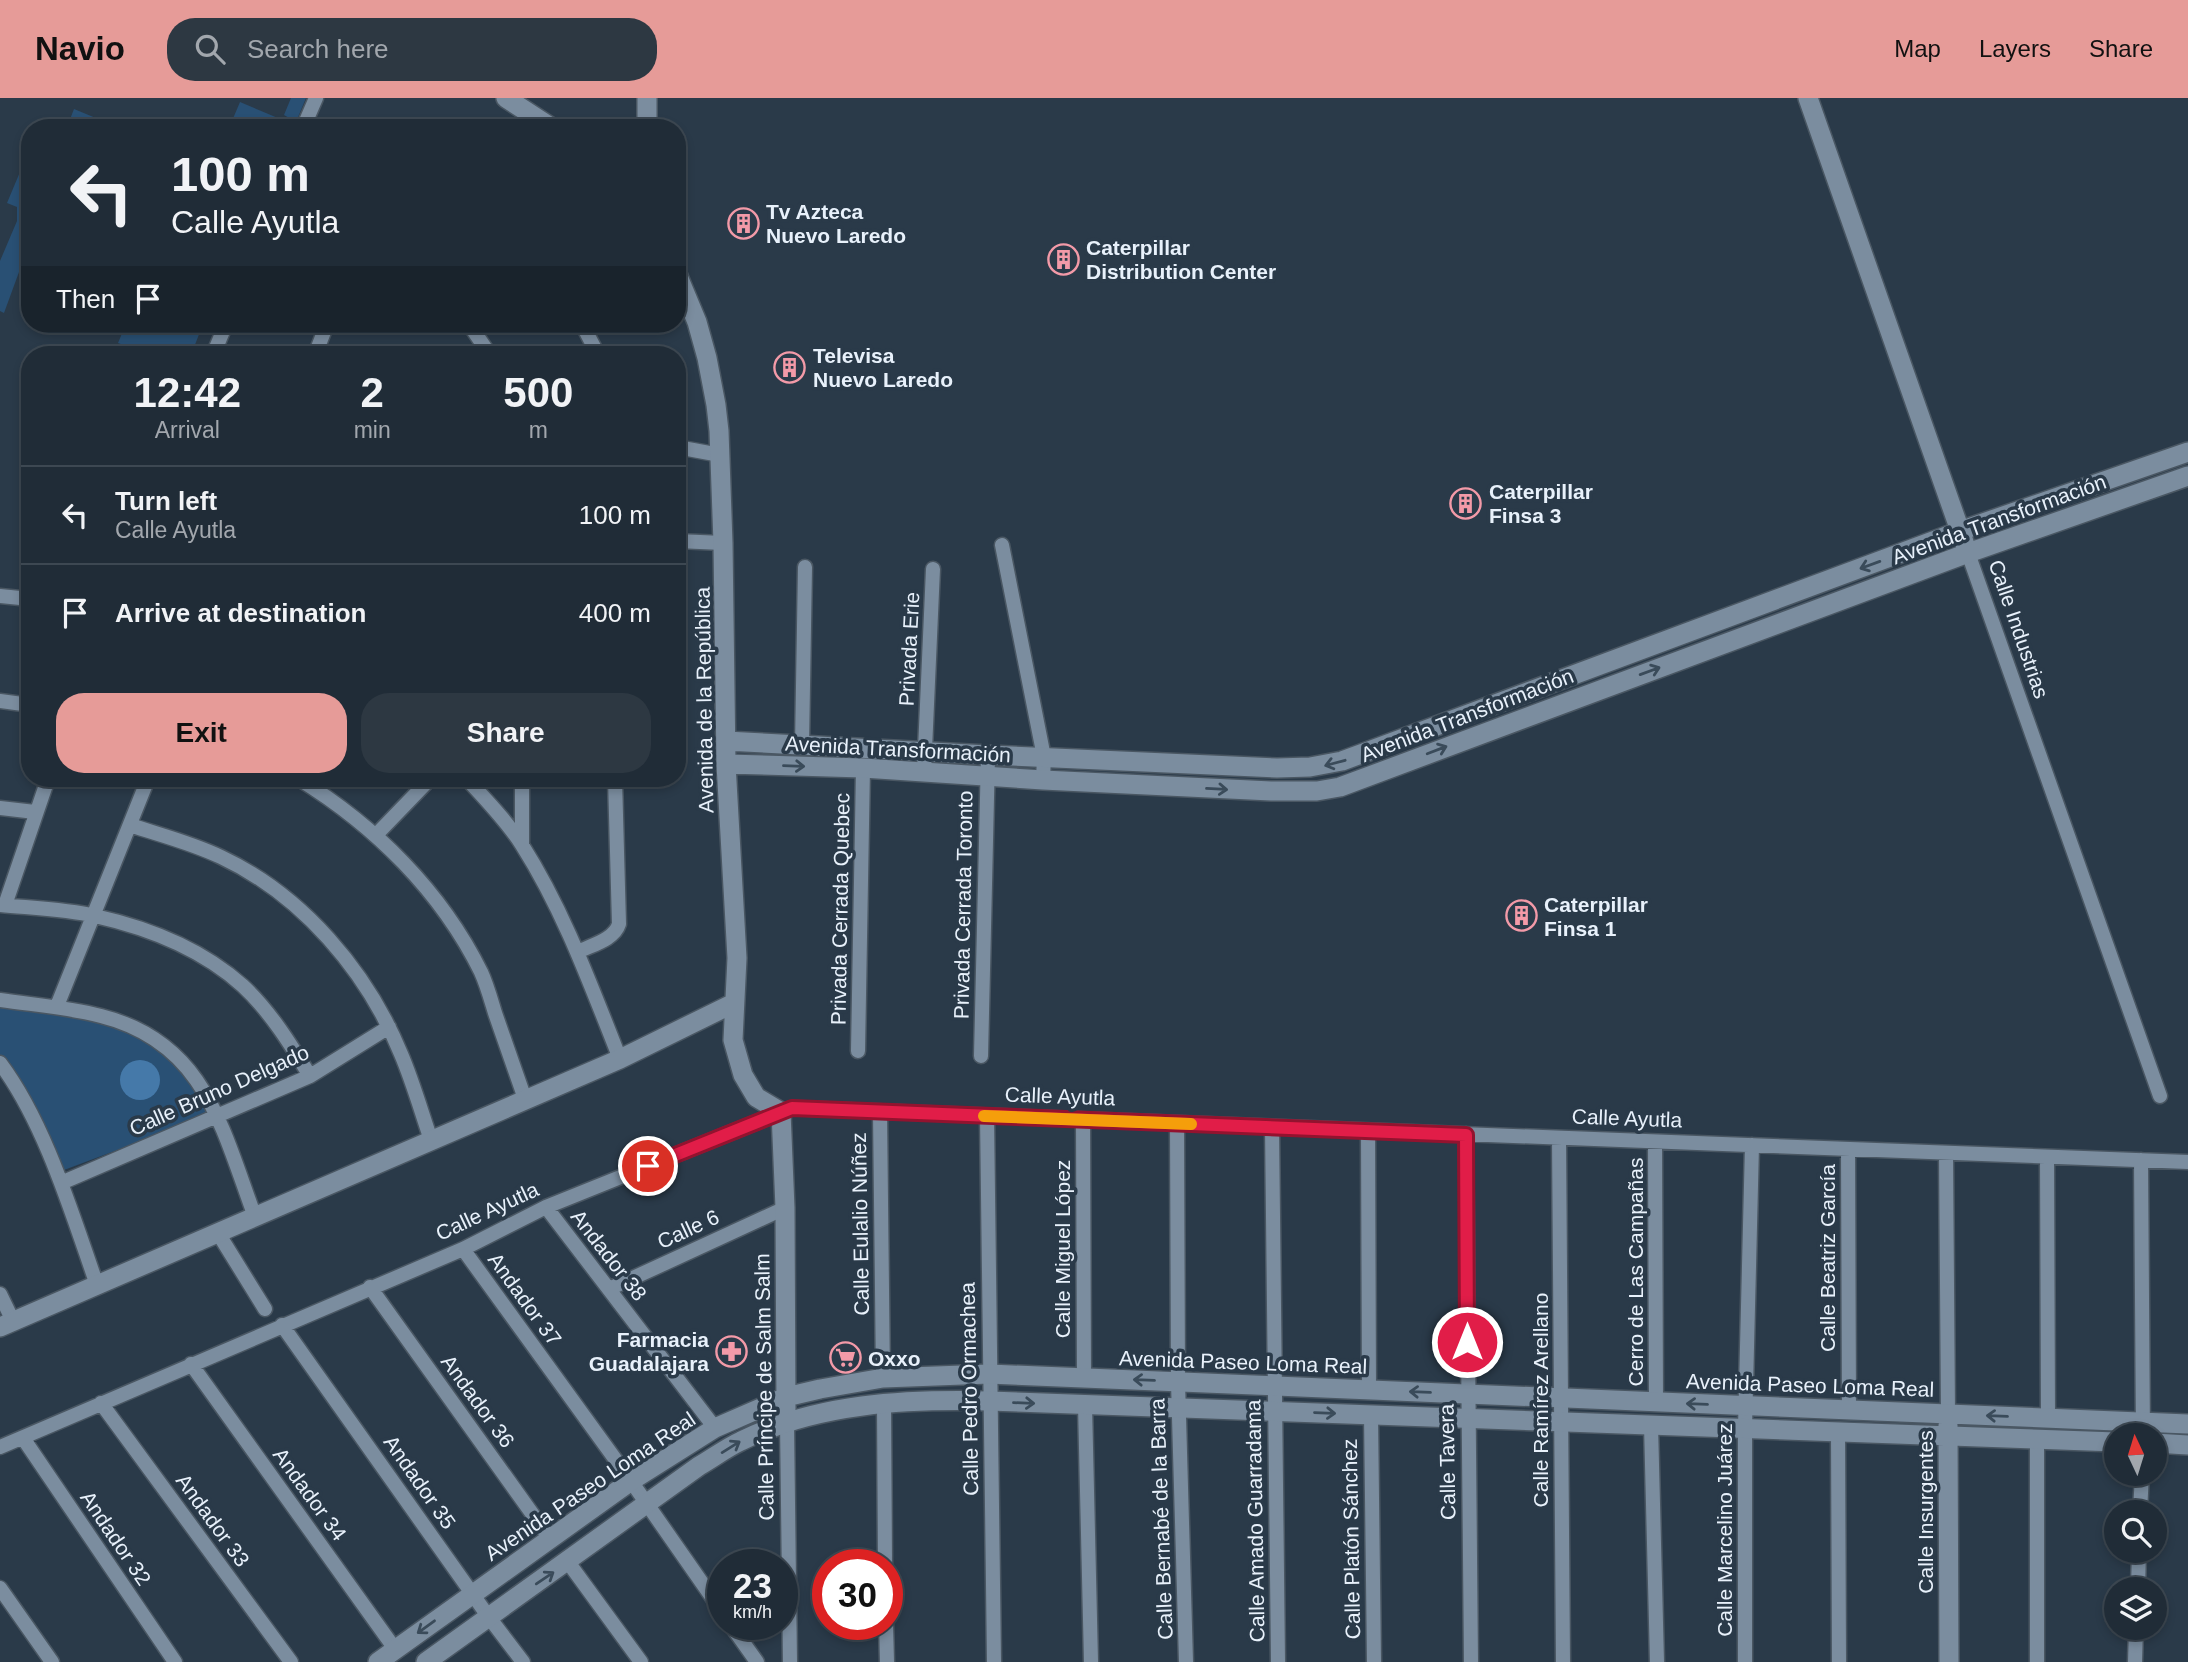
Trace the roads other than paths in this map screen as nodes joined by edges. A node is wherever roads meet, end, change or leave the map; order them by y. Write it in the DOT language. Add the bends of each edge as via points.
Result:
graph roads {
  1 [pos="316,98"];
  2 [pos="506,98"];
  3 [pos="647,98"];
  4 [pos="1808,98"];
  5 [pos="308,119"];
  6 [pos="538,119"];
  7 [pos="647,119"];
  8 [pos="686,296"];
  9 [pos="686,449"];
  10 [pos="2188,452"];
  11 [pos="720,455"];
  12 [pos="2188,475"];
  13 [pos="2062,496"];
  14 [pos="2071,517"];
  15 [pos="1960,531"];
  16 [pos="686,541"];
  17 [pos="723,543"];
  18 [pos="1002,545"];
  19 [pos="1903,552"];
  20 [pos="1968,553"];
  21 [pos="805,567"];
  22 [pos="933,569"];
  23 [pos="1912,574"];
  24 [pos="0,596"];
  25 [pos="21,598"];
  26 [pos="1748,610"];
  27 [pos="1756,631"];
  28 [pos="1583,672"];
  29 [pos="1591,693"];
  30 [pos="0,701"];
  31 [pos="21,704"];
  32 [pos="726,741"];
  33 [pos="802,745"];
  34 [pos="1385,746"];
  35 [pos="925,751"];
  36 [pos="988,755"];
  37 [pos="1044,757"];
  38 [pos="1086,759"];
  39 [pos="1127,761"];
  40 [pos="1178,763"];
  41 [pos="726,764"];
  42 [pos="1393,767"];
  43 [pos="863,768"];
  44 [pos="924,772"];
  45 [pos="986,776"];
  46 [pos="1043,780"];
  47 [pos="1090,782"];
  48 [pos="1126,784"];
  49 [pos="45,787"];
  50 [pos="145,787"];
  51 [pos="312,787"];
  52 [pos="422,787"];
  53 [pos="474,787"];
  54 [pos="522,787"];
  55 [pos="615,787"];
  56 [pos="1178,787"];
  57 [pos="0,808"];
  58 [pos="35,812"];
  59 [pos="130,825"];
  60 [pos="376,835"];
  61 [pos="522,845"];
  62 [pos="3,905"];
  63 [pos="94,915"];
  64 [pos="578,952"];
  65 [pos="0,1000"];
  66 [pos="734,1003"];
  67 [pos="57,1006"];
  68 [pos="389,1027"];
  69 [pos="859,1051"];
  70 [pos="981,1056"];
  71 [pos="620,1059"];
  72 [pos="0,1063"];
  73 [pos="310,1076"];
  74 [pos="2160,1096"];
  75 [pos="525,1099"];
  76 [pos="781,1112"];
  77 [pos="880,1112"];
  78 [pos="218,1115"];
  79 [pos="987,1116"];
  80 [pos="1083,1120"];
  81 [pos="1177,1123"];
  82 [pos="1272,1127"];
  83 [pos="1368,1131"];
  84 [pos="1466,1135"];
  85 [pos="1559,1138"];
  86 [pos="431,1140"];
  87 [pos="1655,1142"];
  88 [pos="1752,1145"];
  89 [pos="1848,1149"];
  90 [pos="1946,1153"];
  91 [pos="2047,1157"];
  92 [pos="2141,1160"];
  93 [pos="2188,1162"];
  94 [pos="61,1183"];
  95 [pos="546,1207"];
  96 [pos="785,1208"];
  97 [pos="255,1217"];
  98 [pos="218,1233"];
  99 [pos="463,1249"];
  100 [pos="97,1285"];
  101 [pos="370,1287"];
  102 [pos="609,1289"];
  103 [pos="0,1294"];
  104 [pos="265,1309"];
  105 [pos="6,1324"];
  106 [pos="282,1325"];
  107 [pos="191,1364"];
  108 [pos="989,1374"];
  109 [pos="883,1377"];
  110 [pos="1084,1378"];
  111 [pos="1178,1382"];
  112 [pos="1274,1386"];
  113 [pos="1369,1390"];
  114 [pos="1467,1394"];
  115 [pos="786,1397"];
  116 [pos="1561,1398"];
  117 [pos="989,1401"];
  118 [pos="1656,1402"];
  119 [pos="101,1403"];
  120 [pos="884,1404"];
  121 [pos="1084,1405"];
  122 [pos="1745,1406"];
  123 [pos="1179,1408"];
  124 [pos="1849,1410"];
  125 [pos="1274,1412"];
  126 [pos="1948,1414"];
  127 [pos="1371,1415"];
  128 [pos="2048,1418"];
  129 [pos="1467,1419"];
  130 [pos="1562,1422"];
  131 [pos="787,1423"];
  132 [pos="2142,1423"];
  133 [pos="2188,1424"];
  134 [pos="1651,1425"];
  135 [pos="2104,1425"];
  136 [pos="2167,1426"];
  137 [pos="715,1428"];
  138 [pos="1745,1429"];
  139 [pos="1838,1432"];
  140 [pos="1947,1436"];
  141 [pos="23,1438"];
  142 [pos="2037,1439"];
  143 [pos="2104,1442"];
  144 [pos="2167,1444"];
  145 [pos="2188,1445"];
  146 [pos="0,1447"];
  147 [pos="631,1481"];
  148 [pos="646,1505"];
  149 [pos="551,1540"];
  150 [pos="886,1549"];
  151 [pos="568,1562"];
  152 [pos="0,1588"];
  153 [pos="707,1591"];
  154 [pos="474,1594"];
  155 [pos="488,1616"];
  156 [pos="741,1640"];
  157 [pos="886,1640"];
  158 [pos="2136,1640"];
  159 [pos="395,1649"];
  160 [pos="46,1660"];
  161 [pos="175,1662"];
  162 [pos="291,1662"];
  163 [pos="378,1662"];
  164 [pos="426,1662"];
  165 [pos="523,1662"];
  166 [pos="641,1662"];
  167 [pos="757,1662"];
  168 [pos="790,1662"];
  169 [pos="887,1662"];
  170 [pos="994,1662"];
  171 [pos="1091,1662"];
  172 [pos="1186,1662"];
  173 [pos="1278,1662"];
  174 [pos="1374,1662"];
  175 [pos="1471,1662"];
  176 [pos="1563,1662"];
  177 [pos="1657,1662"];
  178 [pos="1745,1662"];
  179 [pos="1839,1662"];
  180 [pos="1949,1662"];
  181 [pos="2037,1662"];
  182 [pos="2135,1662"];
  1 -- 5 [label="street"];
  2 -- 6 [label="street"];
  3 -- 7 [label="street"];
  4 -- 15 [label="street, Calle Industrias"];
  8 -- 11 [label="street, Avenida de la República" via="706,358"];
  9 -- 11 [label="street"];
  10 -- 13 [label="street, Avenida Transformación"];
  11 -- 17 [label="street, Avenida de la República"];
  12 -- 14 [label="street, Avenida Transformación"];
  13 -- 14 [label="street"];
  13 -- 15 [label="street, Avenida Transformación"];
  14 -- 20 [label="street, Avenida Transformación"];
  15 -- 19 [label="street, Avenida Transformación"];
  15 -- 20 [label="street, Calle Industrias"];
  16 -- 17 [label="street"];
  17 -- 32 [label="street, Avenida de la República"];
  18 -- 37 [label="street"];
  19 -- 23 [label="street"];
  19 -- 26 [label="street, Avenida Transformación, one-way"];
  20 -- 23 [label="street, Avenida Transformación"];
  20 -- 74 [label="street, Calle Industrias"];
  21 -- 33 [label="street"];
  22 -- 35 [label="street, Privada Erie"];
  23 -- 27 [label="street, Avenida Transformación"];
  24 -- 25 [label="street"];
  26 -- 27 [label="street"];
  26 -- 28 [label="street, Avenida Transformación"];
  29 -- 27 [label="street, Avenida Transformación, one-way"];
  28 -- 29 [label="street"];
  28 -- 34 [label="street, Avenida Transformación"];
  42 -- 29 [label="street, Avenida Transformación, one-way"];
  30 -- 31 [label="street"];
  32 -- 33 [label="street, Avenida Transformación"];
  32 -- 41 [label="street, Avenida de la República"];
  33 -- 35 [label="street, Avenida Transformación"];
  34 -- 40 [label="street, Avenida Transformación, one-way" via="1310,767"];
  34 -- 42 [label="street"];
  35 -- 36 [label="street, Avenida Transformación"];
  35 -- 44 [label="street, Privada Erie"];
  36 -- 37 [label="street, Avenida Transformación"];
  36 -- 45 [label="street, Privada Cerrada Toronto"];
  37 -- 38 [label="street, Avenida Transformación"];
  37 -- 46 [label="street"];
  38 -- 39 [label="street, Avenida Transformación"];
  38 -- 47 [label="street"];
  39 -- 40 [label="street, Avenida Transformación"];
  39 -- 48 [label="street"];
  40 -- 56 [label="street"];
  41 -- 43 [label="street, Avenida Transformación, one-way"];
  41 -- 66 [label="street, Avenida de la República" via="737,958"];
  56 -- 42 [label="street, Avenida Transformación, one-way" via="1317,792"];
  43 -- 44 [label="street, Avenida Transformación"];
  43 -- 69 [label="street, Privada Cerrada Quebec"];
  44 -- 45 [label="street, Avenida Transformación"];
  45 -- 46 [label="street, Avenida Transformación"];
  45 -- 70 [label="street, Privada Cerrada Toronto"];
  46 -- 47 [label="street, Avenida Transformación"];
  47 -- 48 [label="street, Avenida Transformación"];
  48 -- 56 [label="street, Avenida Transformación"];
  49 -- 58 [label="street"];
  50 -- 59 [label="street"];
  51 -- 60 [label="street"];
  52 -- 60 [label="street"];
  53 -- 61 [label="street"];
  54 -- 61 [label="street"];
  55 -- 64 [label="street" via="617,930"];
  57 -- 58 [label="street"];
  58 -- 62 [label="street"];
  59 -- 63 [label="street"];
  59 -- 68 [label="street" via="220,856 295,905 342,954"];
  60 -- 75 [label="street" via="437,901 482,974"];
  61 -- 64 [label="street"];
  62 -- 63 [label="street"];
  63 -- 67 [label="street"];
  63 -- 73 [label="street" via="167,938 229,975 281,1029"];
  64 -- 71 [label="street"];
  65 -- 67 [label="street"];
  66 -- 71 [label="street"];
  66 -- 76 [label="street, Avenida de la República" via="733,1040 743,1075 756,1097"];
  67 -- 78 [label="street" via="131,1026 171,1049"];
  68 -- 73 [label="street, Calle Bruno Delgado"];
  68 -- 86 [label="street"];
  71 -- 75 [label="street"];
  72 -- 94 [label="street"];
  73 -- 78 [label="street, Calle Bruno Delgado"];
  75 -- 86 [label="street"];
  76 -- 77 [label="street, Calle Ayutla" via="792,1108"];
  76 -- 95 [label="street, Calle Ayutla"];
  76 -- 96 [label="street, Calle Príncipe de Salm Salm"];
  77 -- 79 [label="street, Calle Ayutla"];
  77 -- 109 [label="street, Calle Eulalio Núñez"];
  78 -- 94 [label="street, Calle Bruno Delgado"];
  78 -- 97 [label="street"];
  79 -- 80 [label="street, Calle Ayutla"];
  79 -- 108 [label="street, Calle Pedro Ormachea"];
  80 -- 81 [label="street, Calle Ayutla"];
  80 -- 110 [label="street, Calle Miguel López"];
  81 -- 82 [label="street, Calle Ayutla"];
  81 -- 111 [label="street, Calle Bernabé de la Barra"];
  82 -- 83 [label="street, Calle Ayutla"];
  82 -- 112 [label="street, Calle Amado Guarradama"];
  83 -- 84 [label="street, Calle Ayutla"];
  83 -- 113 [label="street"];
  84 -- 85 [label="street, Calle Ayutla"];
  84 -- 114 [label="street, Calle Tavera"];
  85 -- 87 [label="street, Calle Ayutla"];
  85 -- 116 [label="street, Calle Ramírez Arellano"];
  86 -- 97 [label="street"];
  87 -- 88 [label="street, Calle Ayutla"];
  87 -- 118 [label="street, Cerro de Las Campañas"];
  88 -- 89 [label="street, Calle Ayutla"];
  88 -- 122 [label="street, Calle Marcelino Juárez"];
  89 -- 90 [label="street, Calle Ayutla"];
  89 -- 124 [label="street, Calle Beatriz García"];
  90 -- 91 [label="street, Calle Ayutla"];
  90 -- 126 [label="street, Calle Insurgentes"];
  91 -- 92 [label="street, Calle Ayutla"];
  91 -- 128 [label="street"];
  92 -- 93 [label="street, Calle Ayutla"];
  92 -- 132 [label="street"];
  94 -- 100 [label="street"];
  95 -- 99 [label="street, Calle Ayutla"];
  95 -- 102 [label="street, Andador 38"];
  96 -- 102 [label="street, Calle 6"];
  96 -- 115 [label="street, Calle Príncipe de Salm Salm"];
  97 -- 98 [label="street"];
  98 -- 100 [label="street"];
  98 -- 104 [label="street"];
  99 -- 101 [label="street, Calle Ayutla"];
  99 -- 147 [label="street, Andador 37"];
  100 -- 105 [label="street"];
  101 -- 106 [label="street, Calle Ayutla"];
  101 -- 149 [label="street, Andador 36"];
  102 -- 137 [label="street, Andador 38"];
  103 -- 105 [label="street"];
  106 -- 107 [label="street, Calle Ayutla"];
  106 -- 154 [label="street, Andador 35"];
  107 -- 119 [label="street, Calle Ayutla"];
  107 -- 159 [label="street, Andador 34"];
  108 -- 109 [label="street, Avenida Paseo Loma Real"];
  108 -- 110 [label="street, Avenida Paseo Loma Real"];
  108 -- 117 [label="street, Calle Pedro Ormachea"];
  109 -- 115 [label="street, Avenida Paseo Loma Real"];
  111 -- 110 [label="street, Avenida Paseo Loma Real, one-way"];
  111 -- 112 [label="street, Avenida Paseo Loma Real"];
  111 -- 123 [label="street, Calle Bernabé de la Barra"];
  112 -- 113 [label="street, Avenida Paseo Loma Real"];
  112 -- 125 [label="street, Calle Amado Guarradama"];
  114 -- 113 [label="street, Avenida Paseo Loma Real, one-way"];
  114 -- 116 [label="street, Avenida Paseo Loma Real"];
  114 -- 129 [label="street, Calle Tavera"];
  115 -- 131 [label="street, Calle Príncipe de Salm Salm"];
  115 -- 137 [label="street, Avenida Paseo Loma Real"];
  116 -- 118 [label="street, Avenida Paseo Loma Real"];
  116 -- 130 [label="street, Calle Ramírez Arellano"];
  117 -- 120 [label="street"];
  117 -- 121 [label="street, one-way"];
  117 -- 170 [label="street, Calle Pedro Ormachea"];
  122 -- 118 [label="street, Avenida Paseo Loma Real, one-way"];
  119 -- 141 [label="street, Calle Ayutla"];
  119 -- 162 [label="street, Andador 33"];
  120 -- 131 [label="street" via="829,1411"];
  120 -- 150 [label="street"];
  121 -- 123 [label="street"];
  121 -- 171 [label="street"];
  122 -- 124 [label="street, Avenida Paseo Loma Real"];
  122 -- 138 [label="street, Calle Marcelino Juárez"];
  123 -- 125 [label="street"];
  123 -- 172 [label="street, Calle Bernabé de la Barra"];
  124 -- 126 [label="street, Avenida Paseo Loma Real"];
  125 -- 127 [label="street, one-way"];
  125 -- 173 [label="street, Calle Amado Guarradama"];
  128 -- 126 [label="street, Avenida Paseo Loma Real, one-way"];
  126 -- 140 [label="street, Calle Insurgentes"];
  127 -- 129 [label="street"];
  127 -- 174 [label="street, Calle Platón Sánchez"];
  128 -- 135 [label="street, Avenida Paseo Loma Real"];
  129 -- 130 [label="street"];
  129 -- 175 [label="street, Calle Tavera"];
  130 -- 134 [label="street"];
  130 -- 176 [label="street, Calle Ramírez Arellano"];
  148 -- 131 [label="street, one-way" via="741,1441"];
  131 -- 168 [label="street, Calle Príncipe de Salm Salm"];
  133 -- 136 [label="street, Avenida Paseo Loma Real"];
  134 -- 138 [label="street"];
  134 -- 177 [label="street"];
  137 -- 147 [label="street, Avenida Paseo Loma Real"];
  138 -- 139 [label="street"];
  138 -- 178 [label="street, Calle Marcelino Juárez"];
  139 -- 140 [label="street"];
  139 -- 179 [label="street"];
  140 -- 142 [label="street"];
  140 -- 180 [label="street, Calle Insurgentes"];
  141 -- 146 [label="street, Calle Ayutla"];
  141 -- 161 [label="street, Andador 32"];
  142 -- 143 [label="street"];
  142 -- 181 [label="street"];
  144 -- 145 [label="street"];
  147 -- 148 [label="street, Andador 37"];
  147 -- 149 [label="street, Avenida Paseo Loma Real"];
  148 -- 151 [label="street"];
  148 -- 153 [label="street, Andador 37"];
  149 -- 154 [label="street, Avenida Paseo Loma Real"];
  155 -- 151 [label="street, one-way"];
  151 -- 166 [label="street"];
  152 -- 160 [label="street"];
  154 -- 155 [label="street, Andador 35"];
  154 -- 159 [label="street, Avenida Paseo Loma Real, one-way"];
  155 -- 164 [label="street"];
  155 -- 165 [label="street, Andador 35"];
  156 -- 167 [label="street"];
  157 -- 169 [label="street"];
  158 -- 182 [label="street"];
  159 -- 163 [label="street, Avenida Paseo Loma Real"];
}
